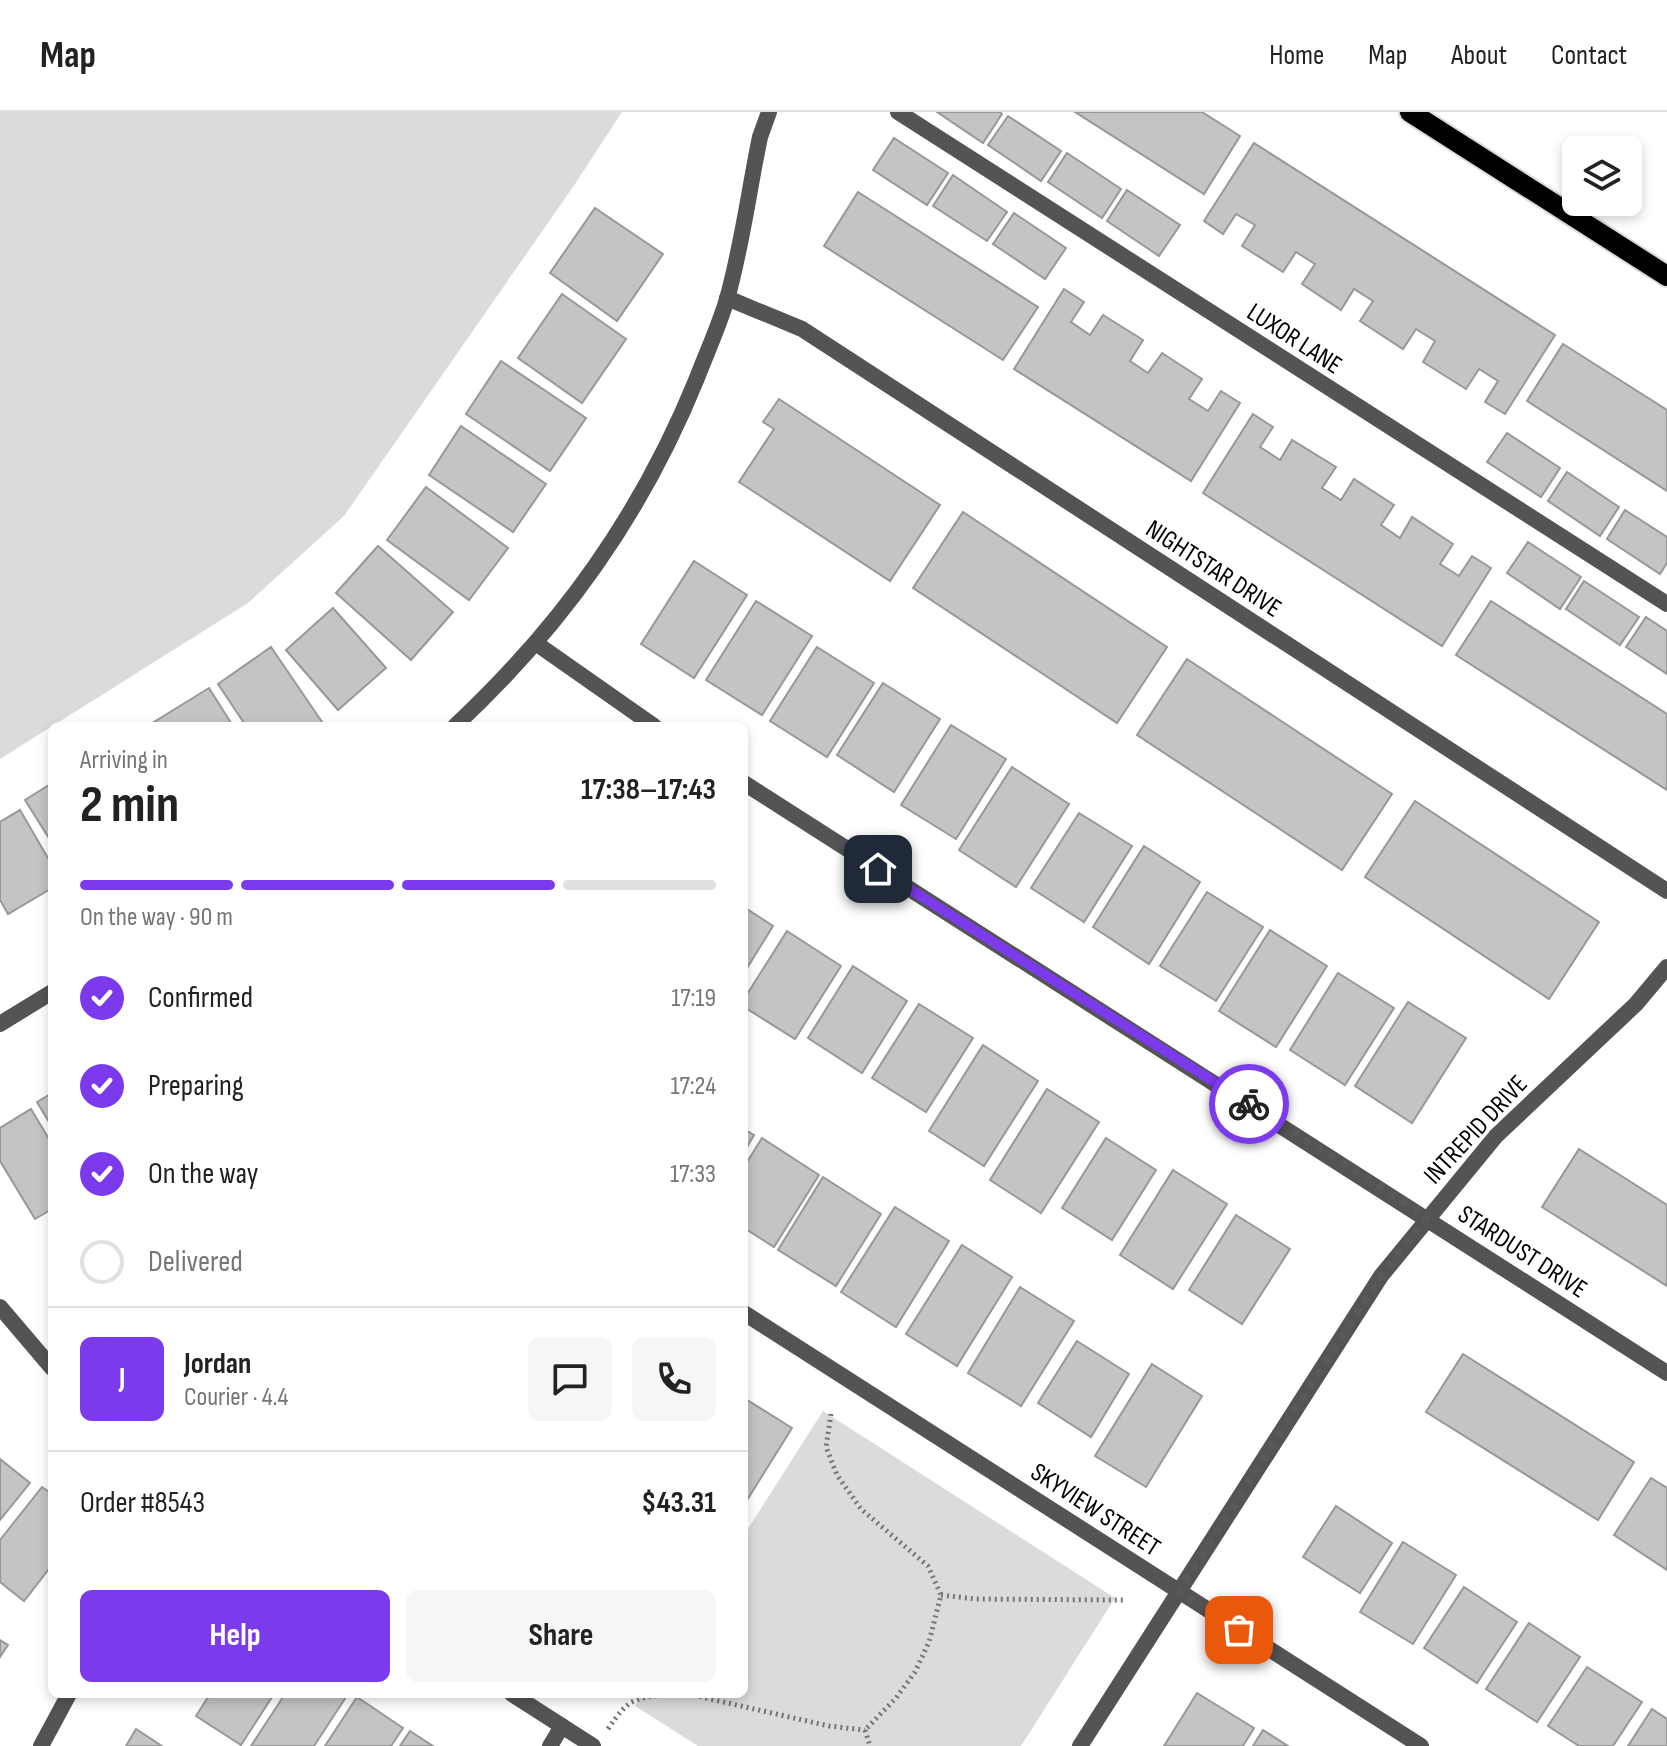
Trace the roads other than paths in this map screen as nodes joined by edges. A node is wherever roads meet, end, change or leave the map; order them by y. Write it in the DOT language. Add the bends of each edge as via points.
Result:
graph roads {
  1 [pos="769,112"];
  2 [pos="898,112"];
  3 [pos="1410,112"];
  4 [pos="1667,276"];
  5 [pos="727,298"];
  6 [pos="1667,604"];
  7 [pos="537,644"];
  8 [pos="459,722"];
  9 [pos="648,722"];
  10 [pos="748,786"];
  11 [pos="1667,891"];
  12 [pos="1667,967"];
  13 [pos="48,994"];
  14 [pos="0,1024"];
  15 [pos="1427,1217"];
  16 [pos="0,1307"];
  17 [pos="748,1316"];
  18 [pos="48,1363"];
  19 [pos="1667,1373"];
  20 [pos="1179,1591"];
  21 [pos="67,1698"];
  22 [pos="518,1698"];
  23 [pos="562,1726"];
  24 [pos="598,1741"];
  25 [pos="41,1746"];
  26 [pos="550,1746"];
  27 [pos="1080,1746"];
  28 [pos="1421,1746"];
  1 -- 5 [label="street"];
  2 -- 6 [label="street, LUXOR LANE"];
  3 -- 4 [label="main road"];
  5 -- 7 [label="street" via="679,422 646,488 588,578"];
  5 -- 11 [label="street, NIGHTSTAR DRIVE" via="802,329"];
  7 -- 8 [label="street"];
  7 -- 9 [label="street"];
  10 -- 15 [label="street, STARDUST DRIVE"];
  12 -- 15 [label="street, INTREPID DRIVE" via="1636,1004 1496,1136"];
  13 -- 14 [label="street"];
  15 -- 19 [label="street, STARDUST DRIVE"];
  15 -- 20 [label="street, INTREPID DRIVE" via="1381,1276"];
  16 -- 18 [label="street"];
  17 -- 20 [label="street, SKYVIEW STREET"];
  20 -- 27 [label="street, INTREPID DRIVE"];
  20 -- 28 [label="street, SKYVIEW STREET"];
  21 -- 25 [label="street"];
  22 -- 23 [label="street"];
  23 -- 24 [label="street"];
  23 -- 26 [label="street"];
}
